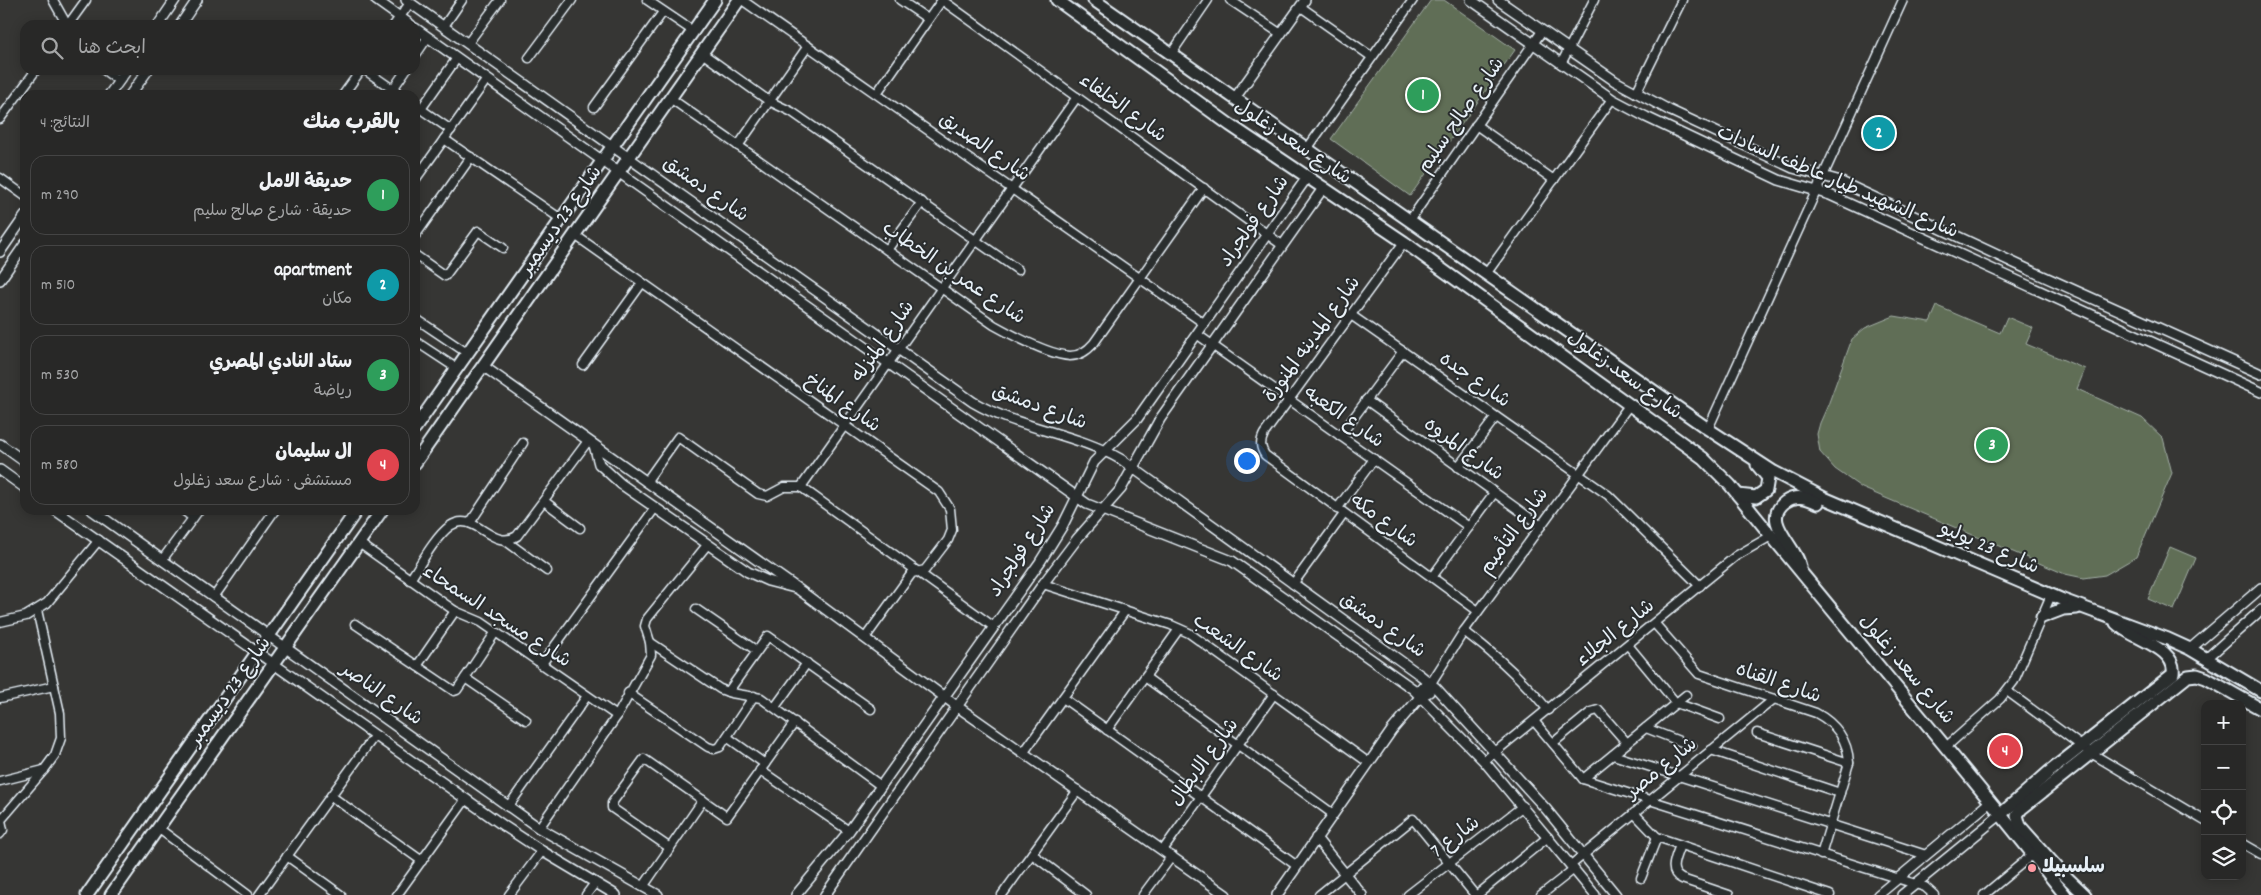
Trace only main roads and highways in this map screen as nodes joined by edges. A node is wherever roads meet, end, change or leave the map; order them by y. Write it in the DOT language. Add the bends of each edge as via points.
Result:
graph roads {
  1 [pos="715,0"];
  2 [pos="741,0"];
  3 [pos="1057,0"];
  4 [pos="1101,2"];
  5 [pos="1140,32"];
  6 [pos="1127,50"];
  7 [pos="420,421"];
  8 [pos="1708,430"];
  9 [pos="420,431"];
  10 [pos="432,439"];
  11 [pos="1743,452"];
  12 [pos="420,456"];
  13 [pos="1738,495"];
  14 [pos="1844,508"];
  15 [pos="353,515"];
  16 [pos="379,515"];
  17 [pos="1800,571"];
  18 [pos="2086,609"];
  19 [pos="2042,617"];
  20 [pos="2112,620"];
  21 [pos="2261,692"];
  22 [pos="2261,709"];
  23 [pos="2087,749"];
  24 [pos="2000,815"];
  25 [pos="87,895"];
  26 [pos="111,895"];
  27 [pos="2065,895"];
  28 [pos="2085,895"];
  1 -- 7 [label="main road, شارع 23 ديسمبر"];
  2 -- 10 [label="main road, شارع 23 ديسمبر"];
  3 -- 6 [label="main road, شارع سعد زغلول"];
  4 -- 5 [label="main road, شارع سعد زغلول"];
  5 -- 6 [label="main road"];
  5 -- 8 [label="main road, شارع سعد زغلول"];
  6 -- 13 [label="main road, شارع سعد زغلول" via="1230,125 1404,242 1694,450"];
  8 -- 11 [label="main road, شارع 23 يوليو"];
  9 -- 10 [label="main road"];
  10 -- 12 [label="main road, شارع 23 ديسمبر"];
  11 -- 13 [label="main road" via="1766,474 1769,482 1760,496"];
  11 -- 14 [label="main road, شارع 23 يوليو"];
  13 -- 17 [label="main road, شارع سعد زغلول"];
  14 -- 17 [label="main road" via="1797,497 1786,501 1778,510 1776,522 1798,557"];
  14 -- 18 [label="main road, شارع 23 يوليو"];
  15 -- 25 [label="main road, شارع 23 ديسمبر"];
  16 -- 26 [label="main road, شارع 23 ديسمبر"];
  17 -- 24 [label="main road, شارع سعد زغلول"];
  18 -- 19 [label="main road" via="2063,609"];
  18 -- 20 [label="main road, شارع 23 يوليو"];
  20 -- 21 [label="main road, شارع 23 يوليو" via="2190,649"];
  20 -- 23 [label="main road" via="2127,632 2167,653 2172,660 2173,674"];
  22 -- 23 [label="main road" via="2202,676 2188,676"];
  23 -- 24 [label="main road" via="2020,796"];
  23 -- 28 [label="main road" via="2017,815 2020,826"];
  24 -- 27 [label="main road, شارع سعد زغلول"];
}
